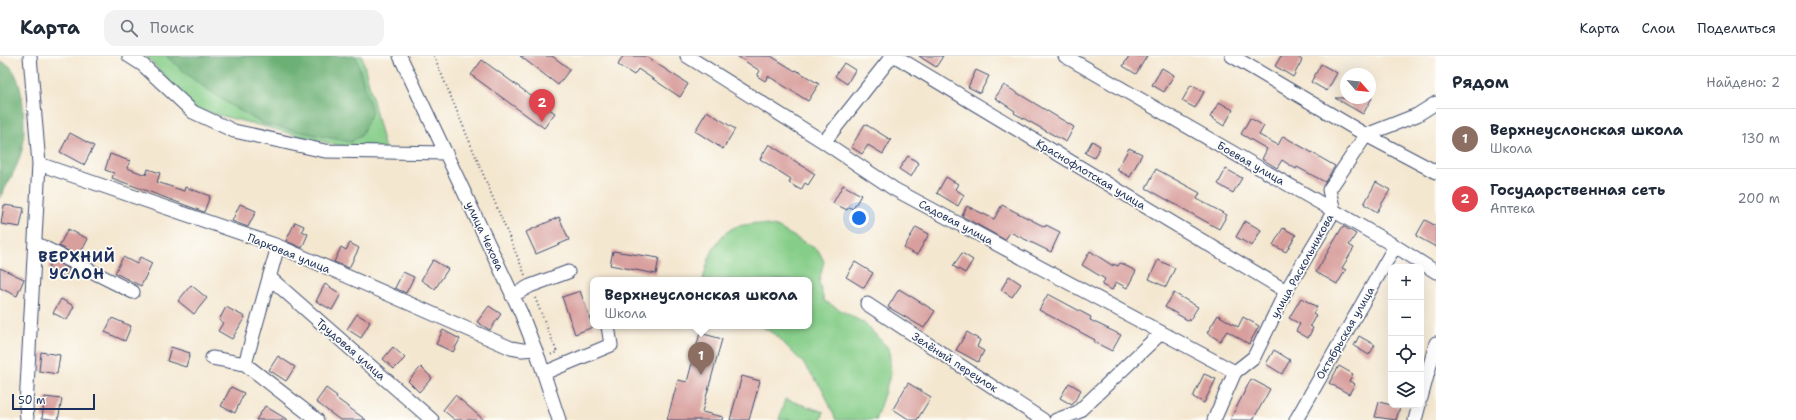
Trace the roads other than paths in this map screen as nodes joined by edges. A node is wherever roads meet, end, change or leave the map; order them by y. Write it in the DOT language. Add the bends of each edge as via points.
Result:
graph roads {
  1 [pos="30,56"];
  2 [pos="129,56"];
  3 [pos="400,56"];
  4 [pos="687,56"];
  5 [pos="892,56"];
  6 [pos="896,56"];
  7 [pos="1065,56"];
  8 [pos="1232,56"];
  9 [pos="1436,103"];
  10 [pos="1366,135"];
  11 [pos="824,142"];
  12 [pos="446,153"];
  13 [pos="39,164"];
  14 [pos="1436,172"];
  15 [pos="1334,211"];
  16 [pos="35,243"];
  17 [pos="278,246"];
  18 [pos="1395,246"];
  19 [pos="568,272"];
  20 [pos="1436,272"];
  21 [pos="270,278"];
  22 [pos="133,292"];
  23 [pos="1286,292"];
  24 [pos="512,296"];
  25 [pos="867,304"];
  26 [pos="608,329"];
  27 [pos="1162,333"];
  28 [pos="1436,343"];
  29 [pos="537,354"];
  30 [pos="212,358"];
  31 [pos="245,364"];
  32 [pos="1235,372"];
  33 [pos="544,373"];
  34 [pos="1424,387"];
  35 [pos="1418,408"];
  36 [pos="27,420"];
  37 [pos="317,420"];
  38 [pos="432,420"];
  39 [pos="559,420"];
  40 [pos="1043,420"];
  41 [pos="1056,420"];
  42 [pos="1214,420"];
  43 [pos="1296,420"];
  44 [pos="1415,420"];
  1 -- 13 [label="street"];
  2 -- 12 [label="street" via="143,65 193,112 234,131 325,151"];
  3 -- 12 [label="street, улица Чехова"];
  4 -- 11 [label="street, Садовая улица"];
  5 -- 11 [label="street"];
  6 -- 23 [label="street, Краснофлотская улица"];
  7 -- 15 [label="street, Боевая улица"];
  8 -- 10 [label="street"];
  9 -- 10 [label="street" via="1417,115"];
  10 -- 14 [label="street"];
  10 -- 15 [label="street, улица Раскольникова" via="1329,190"];
  11 -- 27 [label="street, Садовая улица" via="894,189"];
  12 -- 24 [label="street, улица Чехова"];
  13 -- 16 [label="street"];
  13 -- 17 [label="street, Парковая улица"];
  15 -- 18 [label="street, Боевая улица"];
  15 -- 23 [label="street, улица Раскольникова"];
  16 -- 22 [label="street"];
  16 -- 36 [label="street"];
  17 -- 21 [label="street"];
  17 -- 29 [label="street, Парковая улица" via="511,348"];
  18 -- 20 [label="street, Боевая улица"];
  18 -- 43 [label="street, Октябрьская улица"];
  19 -- 24 [label="street" via="530,286"];
  21 -- 31 [label="street"];
  21 -- 38 [label="street, Трудовая улица"];
  23 -- 32 [label="street, улица Раскольникова" via="1254,357"];
  24 -- 29 [label="street, улица Чехова"];
  25 -- 40 [label="street, Зелёный переулок"];
  26 -- 33 [label="street" via="611,344"];
  27 -- 32 [label="street, Садовая улица"];
  27 -- 41 [label="street" via="1078,412"];
  28 -- 34 [label="street"];
  29 -- 33 [label="street, улица Чехова"];
  30 -- 31 [label="street"];
  31 -- 37 [label="street"];
  32 -- 42 [label="street, улица Раскольникова"];
  33 -- 39 [label="street, улица Чехова"];
  35 -- 44 [label="street"];
}
